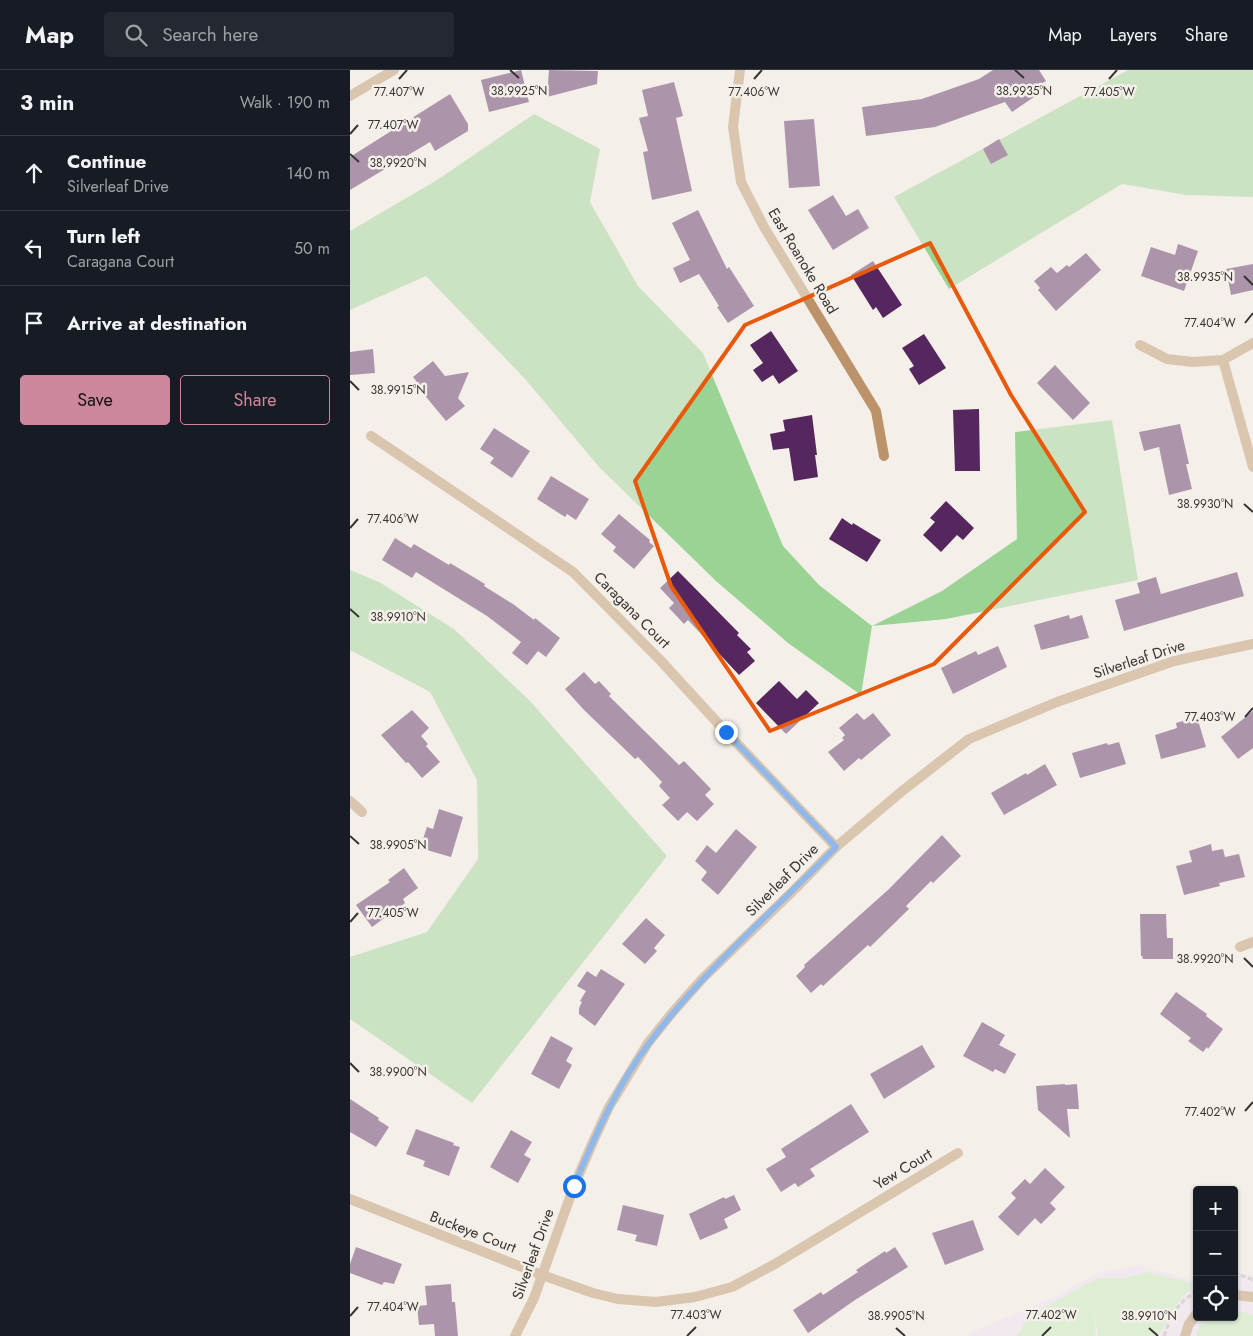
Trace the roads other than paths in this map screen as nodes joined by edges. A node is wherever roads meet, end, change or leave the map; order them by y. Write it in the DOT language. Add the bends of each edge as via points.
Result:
graph roads {
  1 [pos="394,70"];
  2 [pos="740,70"];
  3 [pos="350,96"];
  4 [pos="1253,343"];
  5 [pos="1140,345"];
  6 [pos="1222,360"];
  7 [pos="371,436"];
  8 [pos="884,456"];
  9 [pos="1253,467"];
  10 [pos="1253,644"];
  11 [pos="350,801"];
  12 [pos="362,812"];
  13 [pos="836,847"];
  14 [pos="1253,942"];
  15 [pos="1240,947"];
  16 [pos="958,1152"];
  17 [pos="350,1199"];
  18 [pos="863,1210"];
  19 [pos="542,1274"];
  20 [pos="1238,1295"];
  21 [pos="1253,1297"];
  22 [pos="1193,1318"];
  23 [pos="515,1336"];
  24 [pos="1185,1336"];
  1 -- 3 [label="street"];
  2 -- 8 [label="street, East Roanoke Road" via="733,127 741,182 764,227 876,411"];
  4 -- 6 [label="street"];
  5 -- 6 [label="street" via="1166,359 1193,362"];
  6 -- 9 [label="street"];
  7 -- 13 [label="street, Caragana Court" via="574,572"];
  10 -- 13 [label="street, Silverleaf Drive" via="1174,661 1057,702 969,739"];
  11 -- 12 [label="street"];
  13 -- 19 [label="street, Silverleaf Drive" via="703,978 648,1043 609,1107 592,1144"];
  14 -- 15 [label="street"];
  16 -- 18 [label="street, Yew Court"];
  17 -- 19 [label="street, Buckeye Court"];
  18 -- 19 [label="street, Buckeye Court" via="775,1264 732,1286 694,1297 656,1302 618,1299"];
  19 -- 23 [label="street, Silverleaf Drive"];
  20 -- 21 [label="street"];
  22 -- 24 [label="street"];
}
